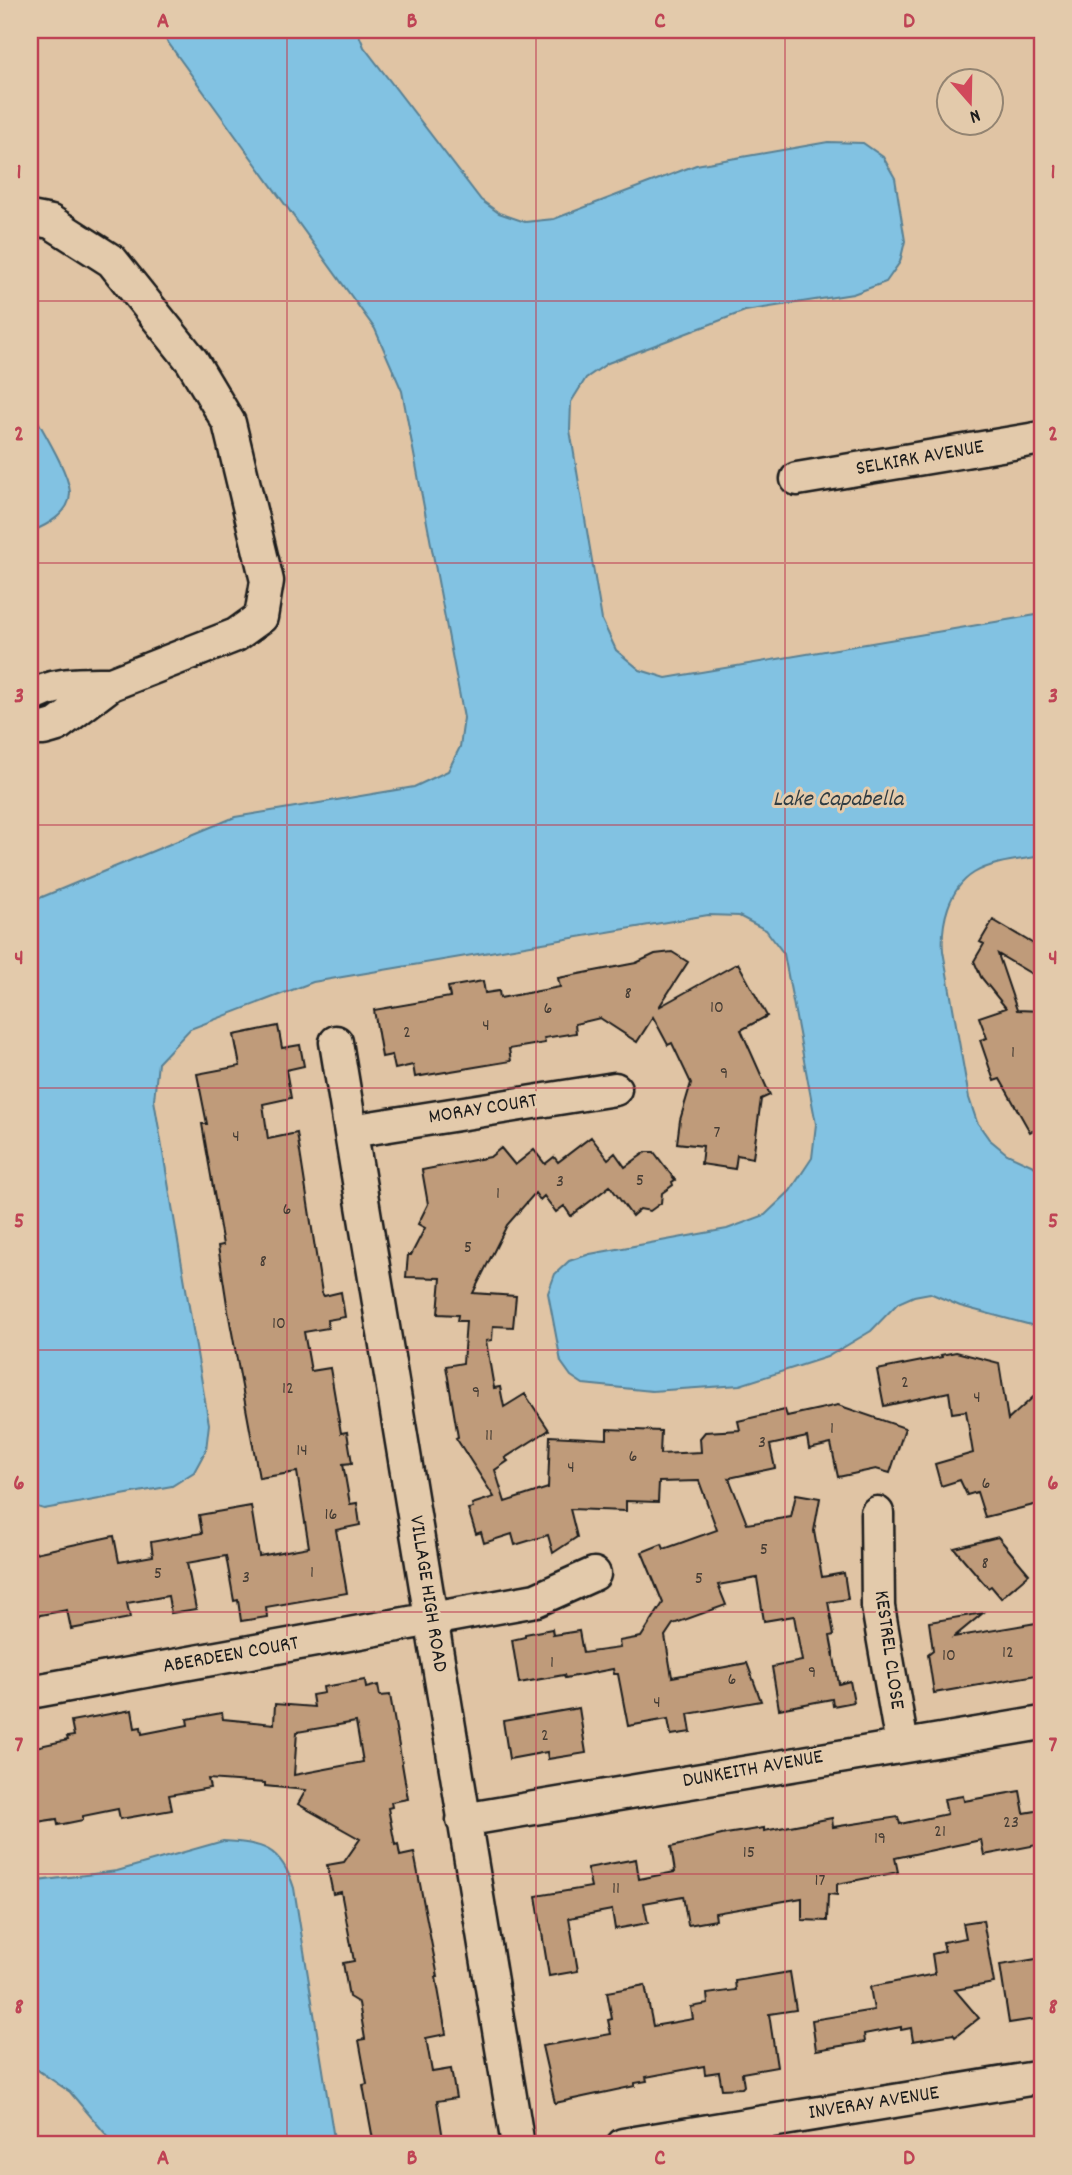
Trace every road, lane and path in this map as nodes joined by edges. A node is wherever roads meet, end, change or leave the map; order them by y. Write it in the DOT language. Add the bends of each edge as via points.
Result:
graph roads {
  1 [pos="30,218"];
  2 [pos="1042,438"];
  3 [pos="797,479"];
  4 [pos="111,684"];
  5 [pos="30,698"];
  6 [pos="30,726"];
  7 [pos="336,1042"];
  8 [pos="615,1089"];
  9 [pos="351,1131"];
  10 [pos="877,1513"];
  11 [pos="594,1574"];
  12 [pos="431,1620"];
  13 [pos="30,1692"];
  14 [pos="1042,1723"];
  15 [pos="902,1745"];
  16 [pos="463,1820"];
  17 [pos="1042,2077"];
  18 [pos="519,2145"];
  19 [pos="623,2145"];
  1 -- 4 [label="street" via="51,222 112,261 192,361 229,423 267,581 261,617 236,635"];
  2 -- 3 [label="street, SELKIRK AVENUE"];
  4 -- 5 [label="street" via="72,685"];
  4 -- 6 [label="street" via="57,725 47,729"];
  7 -- 9 [label="street, VILLAGE HIGH ROAD"];
  8 -- 9 [label="street, MORAY COURT"];
  9 -- 12 [label="street, VILLAGE HIGH ROAD"];
  10 -- 15 [label="street, KESTREL CLOSE" via="878,1607"];
  11 -- 12 [label="street, ABERDEEN COURT" via="536,1600"];
  12 -- 13 [label="street, ABERDEEN COURT"];
  12 -- 16 [label="street, VILLAGE HIGH ROAD"];
  14 -- 15 [label="street, DUNKEITH AVENUE"];
  15 -- 16 [label="street, DUNKEITH AVENUE"];
  16 -- 18 [label="street, VILLAGE HIGH ROAD"];
  17 -- 19 [label="street, INVERAY AVENUE"];
}
